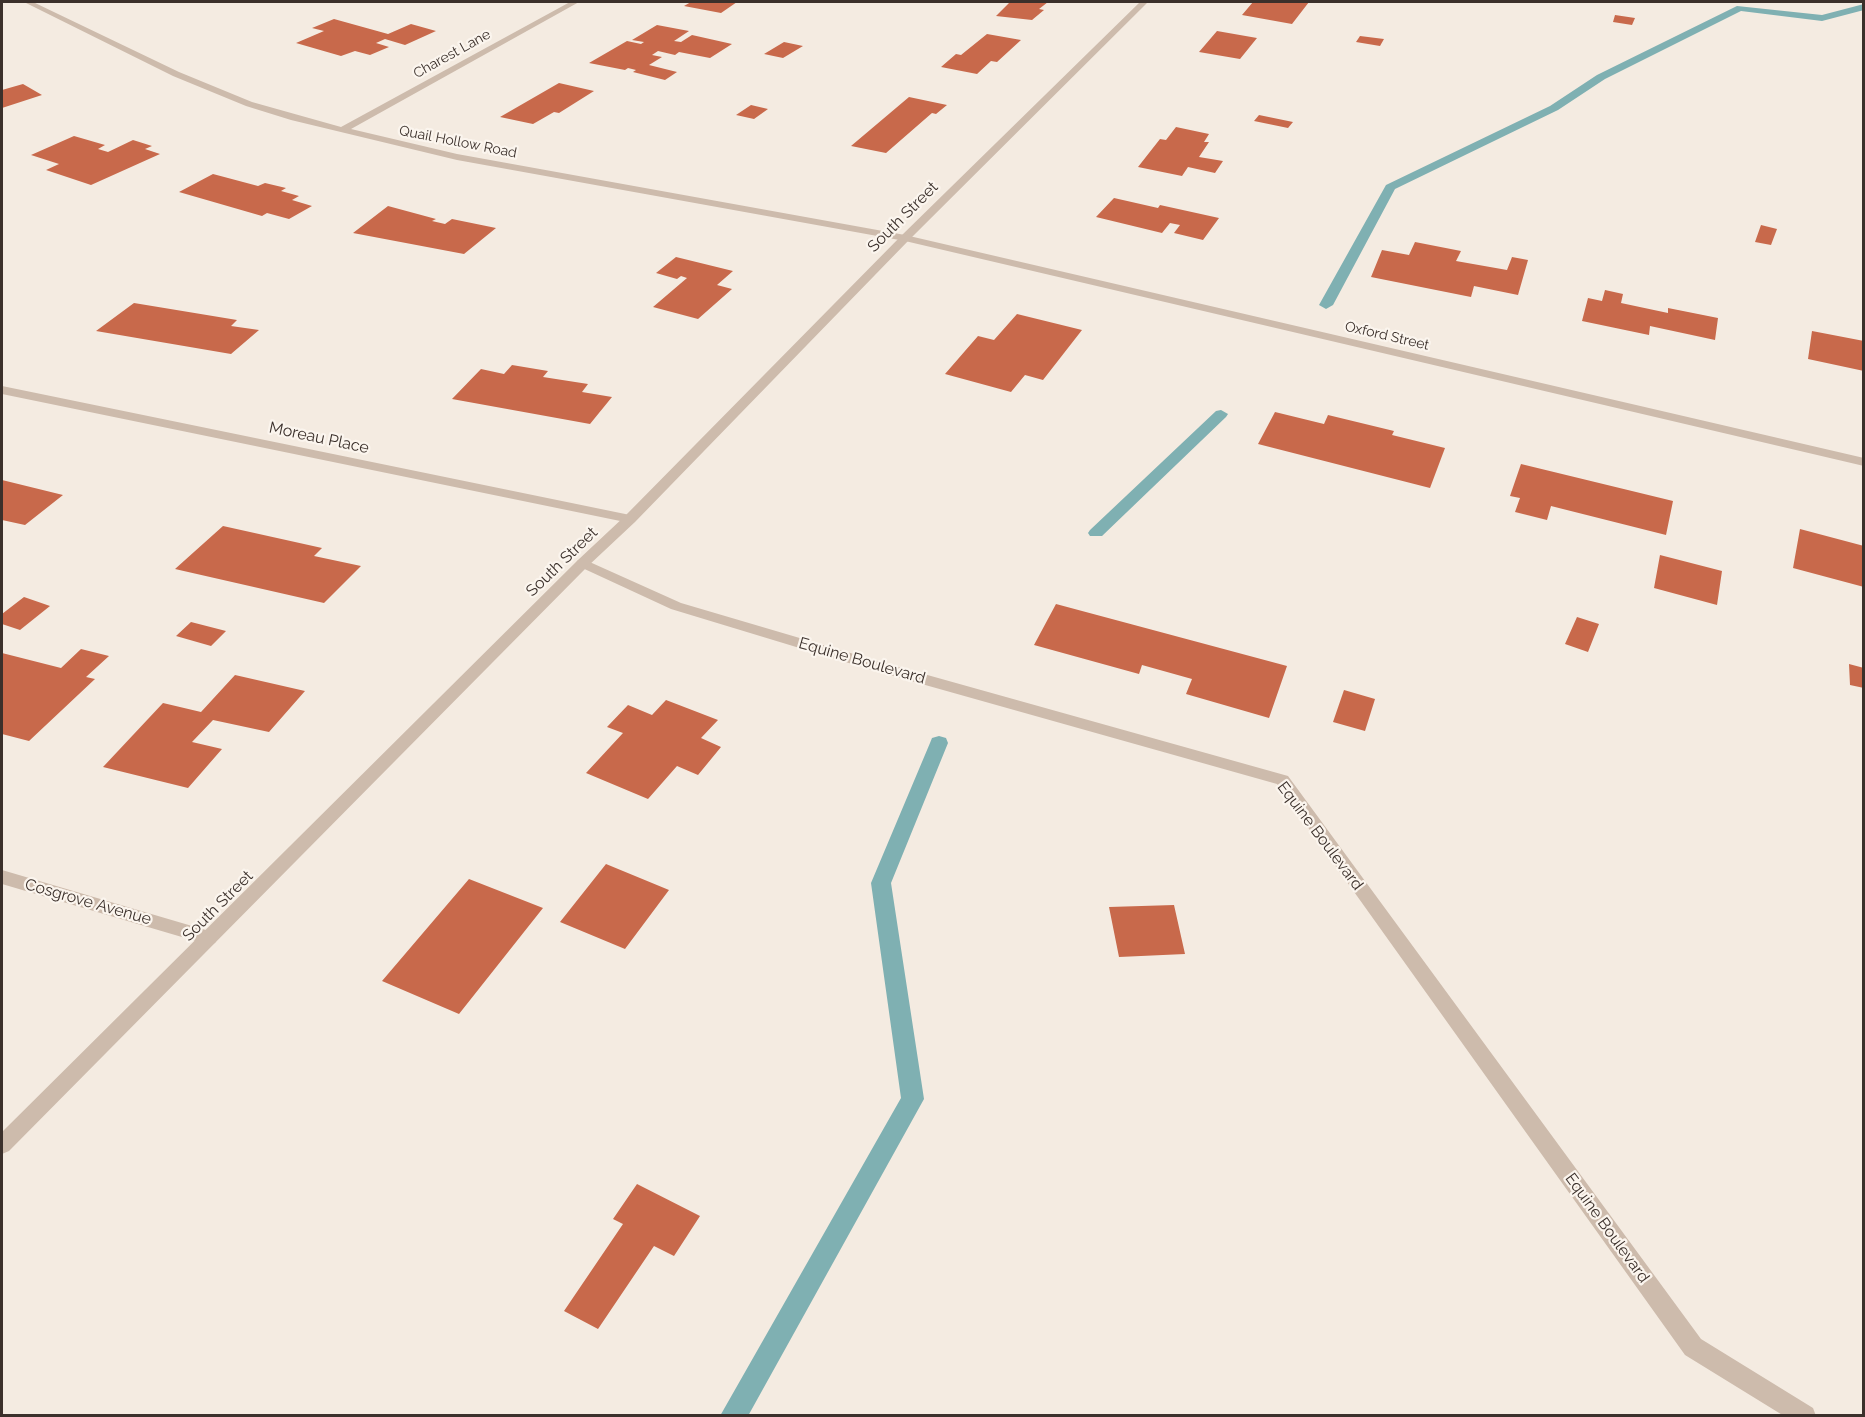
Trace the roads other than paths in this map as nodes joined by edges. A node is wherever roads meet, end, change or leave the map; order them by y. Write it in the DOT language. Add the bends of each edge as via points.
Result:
graph roads {
  1 [pos="28,2"];
  2 [pos="575,2"];
  3 [pos="1144,2"];
  4 [pos="342,130"];
  5 [pos="905,238"];
  6 [pos="2,390"];
  7 [pos="1863,462"];
  8 [pos="630,519"];
  9 [pos="583,562"];
  10 [pos="2,877"];
  11 [pos="209,938"];
  12 [pos="2,1145"];
  13 [pos="1805,1416"];
  1 -- 4 [label="street, Quail Hollow Road" via="176,74 249,104"];
  2 -- 4 [label="street, Charest Lane"];
  3 -- 5 [label="street, South Street"];
  4 -- 5 [label="street, Quail Hollow Road" via="458,157"];
  5 -- 7 [label="street, Oxford Street"];
  5 -- 8 [label="street, South Street"];
  6 -- 8 [label="street, Moreau Place"];
  8 -- 9 [label="street, South Street"];
  9 -- 11 [label="street, South Street"];
  9 -- 13 [label="street, Equine Boulevard" via="676,606 1282,780 1693,1347"];
  10 -- 11 [label="street, Cosgrove Avenue"];
  11 -- 12 [label="street, South Street"];
}
